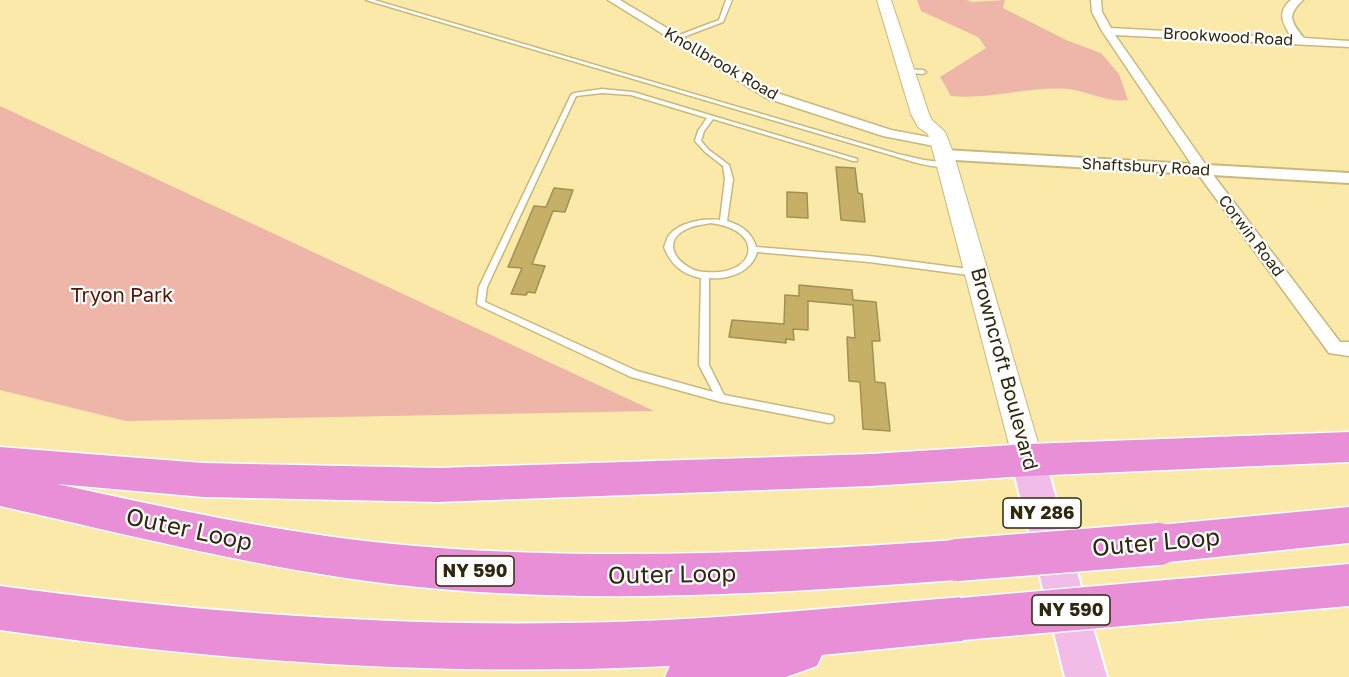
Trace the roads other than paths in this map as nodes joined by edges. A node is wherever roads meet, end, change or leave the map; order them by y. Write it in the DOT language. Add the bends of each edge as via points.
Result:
graph roads {
  1 [pos="369,0"];
  2 [pos="614,0"];
  3 [pos="729,0"];
  4 [pos="884,0"];
  5 [pos="898,0"];
  6 [pos="1096,0"];
  7 [pos="1298,0"];
  8 [pos="1107,31"];
  9 [pos="676,38"];
  10 [pos="1300,41"];
  11 [pos="1349,44"];
  12 [pos="914,72"];
  13 [pos="711,117"];
  14 [pos="941,149"];
  15 [pos="855,160"];
  16 [pos="1203,171"];
  17 [pos="1349,178"];
  18 [pos="723,222"];
  19 [pos="754,249"];
  20 [pos="978,273"];
  21 [pos="705,275"];
  22 [pos="1342,349"];
  23 [pos="721,398"];
  24 [pos="829,419"];
  25 [pos="1349,447"];
  26 [pos="1028,460"];
  27 [pos="0,463"];
  28 [pos="0,489"];
  29 [pos="1349,525"];
  30 [pos="1349,585"];
  31 [pos="0,608"];
  32 [pos="962,620"];
  33 [pos="688,677"];
  34 [pos="1086,677"];
  1 -- 14 [label="lane" via="896,155 924,162"];
  2 -- 9 [label="street, Knollbrook Road"];
  3 -- 9 [label="lane" via="721,21"];
  4 -- 12 [label="main road, Browncroft Boulevard / NY 286"];
  5 -- 12 [label="main road, Browncroft Boulevard / NY 286"];
  6 -- 8 [label="street, Corwin Road" via="1097,12"];
  7 -- 10 [label="street" via="1289,5 1285,14"];
  8 -- 10 [label="street, Brookwood Road"];
  8 -- 16 [label="street, Corwin Road"];
  9 -- 14 [label="street, Knollbrook Road" via="778,98"];
  10 -- 11 [label="street, Brookwood Road"];
  12 -- 14 [label="main road, Browncroft Boulevard / NY 286" via="921,118"];
  13 -- 15 [label="lane"];
  13 -- 18 [label="lane" via="698,141 726,165 729,179"];
  13 -- 23 [label="lane" via="631,93 602,91 574,95 483,287 481,303 634,374"];
  14 -- 16 [label="street, Shaftsbury Road"];
  14 -- 20 [label="main road, Browncroft Boulevard / NY 286"];
  16 -- 17 [label="street, Shaftsbury Road"];
  16 -- 22 [label="street, Corwin Road"];
  18 -- 19 [label="lane" via="746,232"];
  18 -- 21 [label="lane" via="710,220 684,226 669,240 671,258 679,266"];
  19 -- 20 [label="lane"];
  19 -- 21 [label="lane" via="752,258 739,269"];
  20 -- 26 [label="main road, Browncroft Boulevard / NY 286"];
  21 -- 23 [label="lane" via="704,365"];
  23 -- 24 [label="lane"];
  25 -- 26 [label="highway"];
  26 -- 27 [label="highway" via="872,470 438,484 202,480"];
  26 -- 34 [label="main road, Browncroft Boulevard / NY 286"];
  28 -- 29 [label="highway, Outer Loop / NY 590, bridge" via="266,546 369,561 598,576 688,576 957,560"];
  30 -- 32 [label="highway, NY 590, bridge"];
  31 -- 32 [label="highway, NY 590" via="129,626 266,638 480,646 649,644"];
  32 -- 33 [label="highway" via="843,641"];
}
